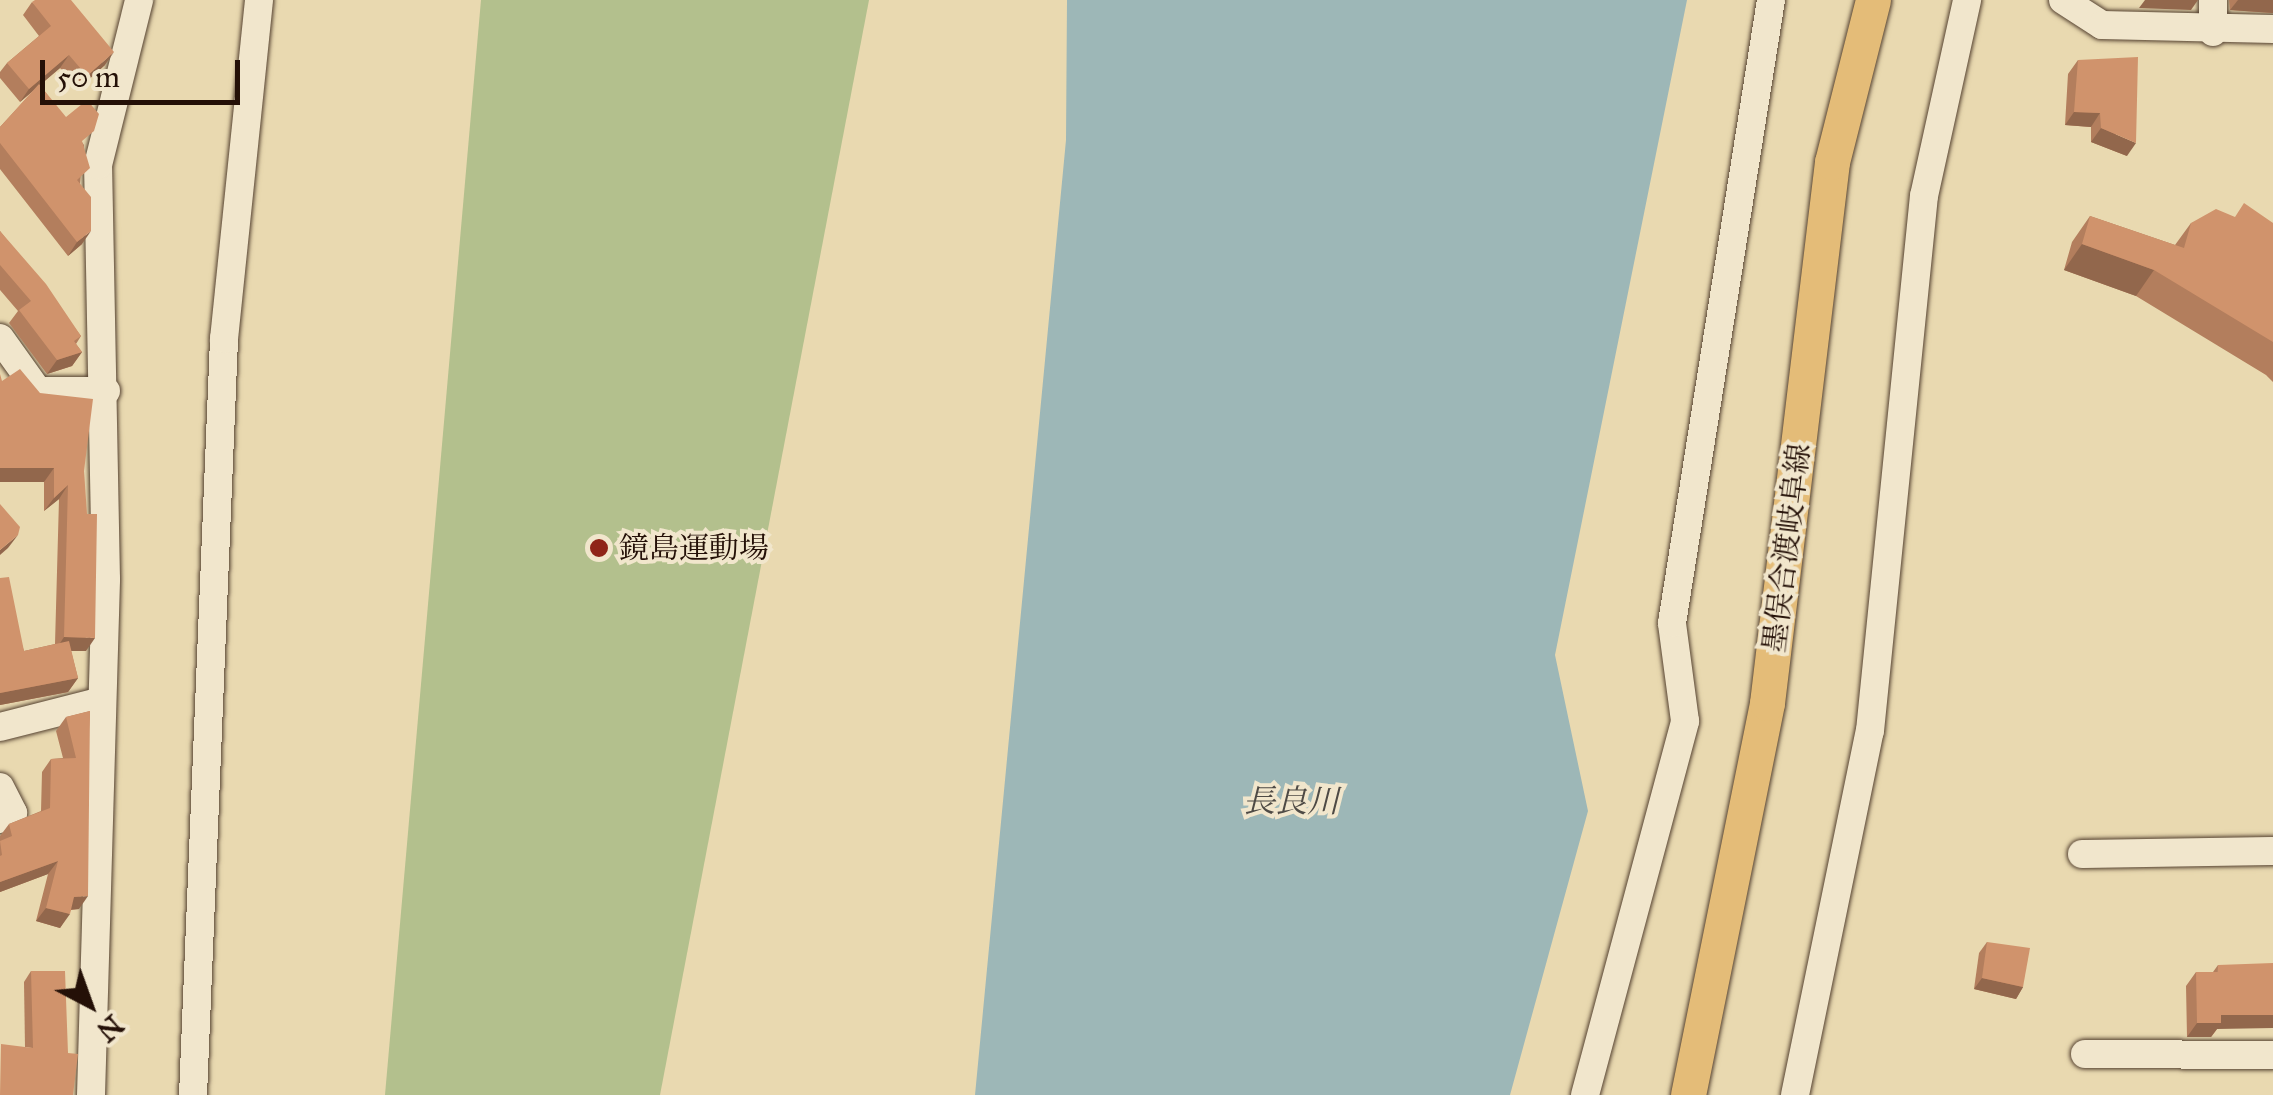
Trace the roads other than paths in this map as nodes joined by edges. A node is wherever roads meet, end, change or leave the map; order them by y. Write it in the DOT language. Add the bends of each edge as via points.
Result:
graph roads {
  1 [pos="138,0"];
  2 [pos="260,0"];
  3 [pos="1770,0"];
  4 [pos="1872,0"];
  5 [pos="1967,0"];
  6 [pos="2063,0"];
  7 [pos="2213,0"];
  8 [pos="2273,29"];
  9 [pos="2213,32"];
  10 [pos="0,338"];
  11 [pos="106,392"];
  12 [pos="102,701"];
  13 [pos="0,727"];
  14 [pos="0,787"];
  15 [pos="0,820"];
  16 [pos="2273,851"];
  17 [pos="2082,854"];
  18 [pos="2085,1054"];
  19 [pos="2273,1055"];
  20 [pos="90,1095"];
  21 [pos="193,1095"];
  22 [pos="1586,1095"];
  23 [pos="1688,1095"];
  24 [pos="1794,1095"];
  1 -- 11 [label="street" via="98,165"];
  2 -- 21 [label="street" via="224,339"];
  3 -- 22 [label="street" via="1672,622 1685,721"];
  4 -- 23 [label="main road, 墨俣合渡岐阜線" via="1832,162 1767,703"];
  5 -- 24 [label="street" via="1924,196 1870,731"];
  6 -- 9 [label="street" via="2102,25"];
  7 -- 9 [label="street"];
  8 -- 9 [label="street"];
  10 -- 11 [label="street" via="38,391"];
  11 -- 12 [label="street"];
  12 -- 13 [label="street"];
  12 -- 20 [label="street"];
  14 -- 15 [label="street" via="13,814"];
  16 -- 17 [label="street"];
  18 -- 19 [label="street"];
}
